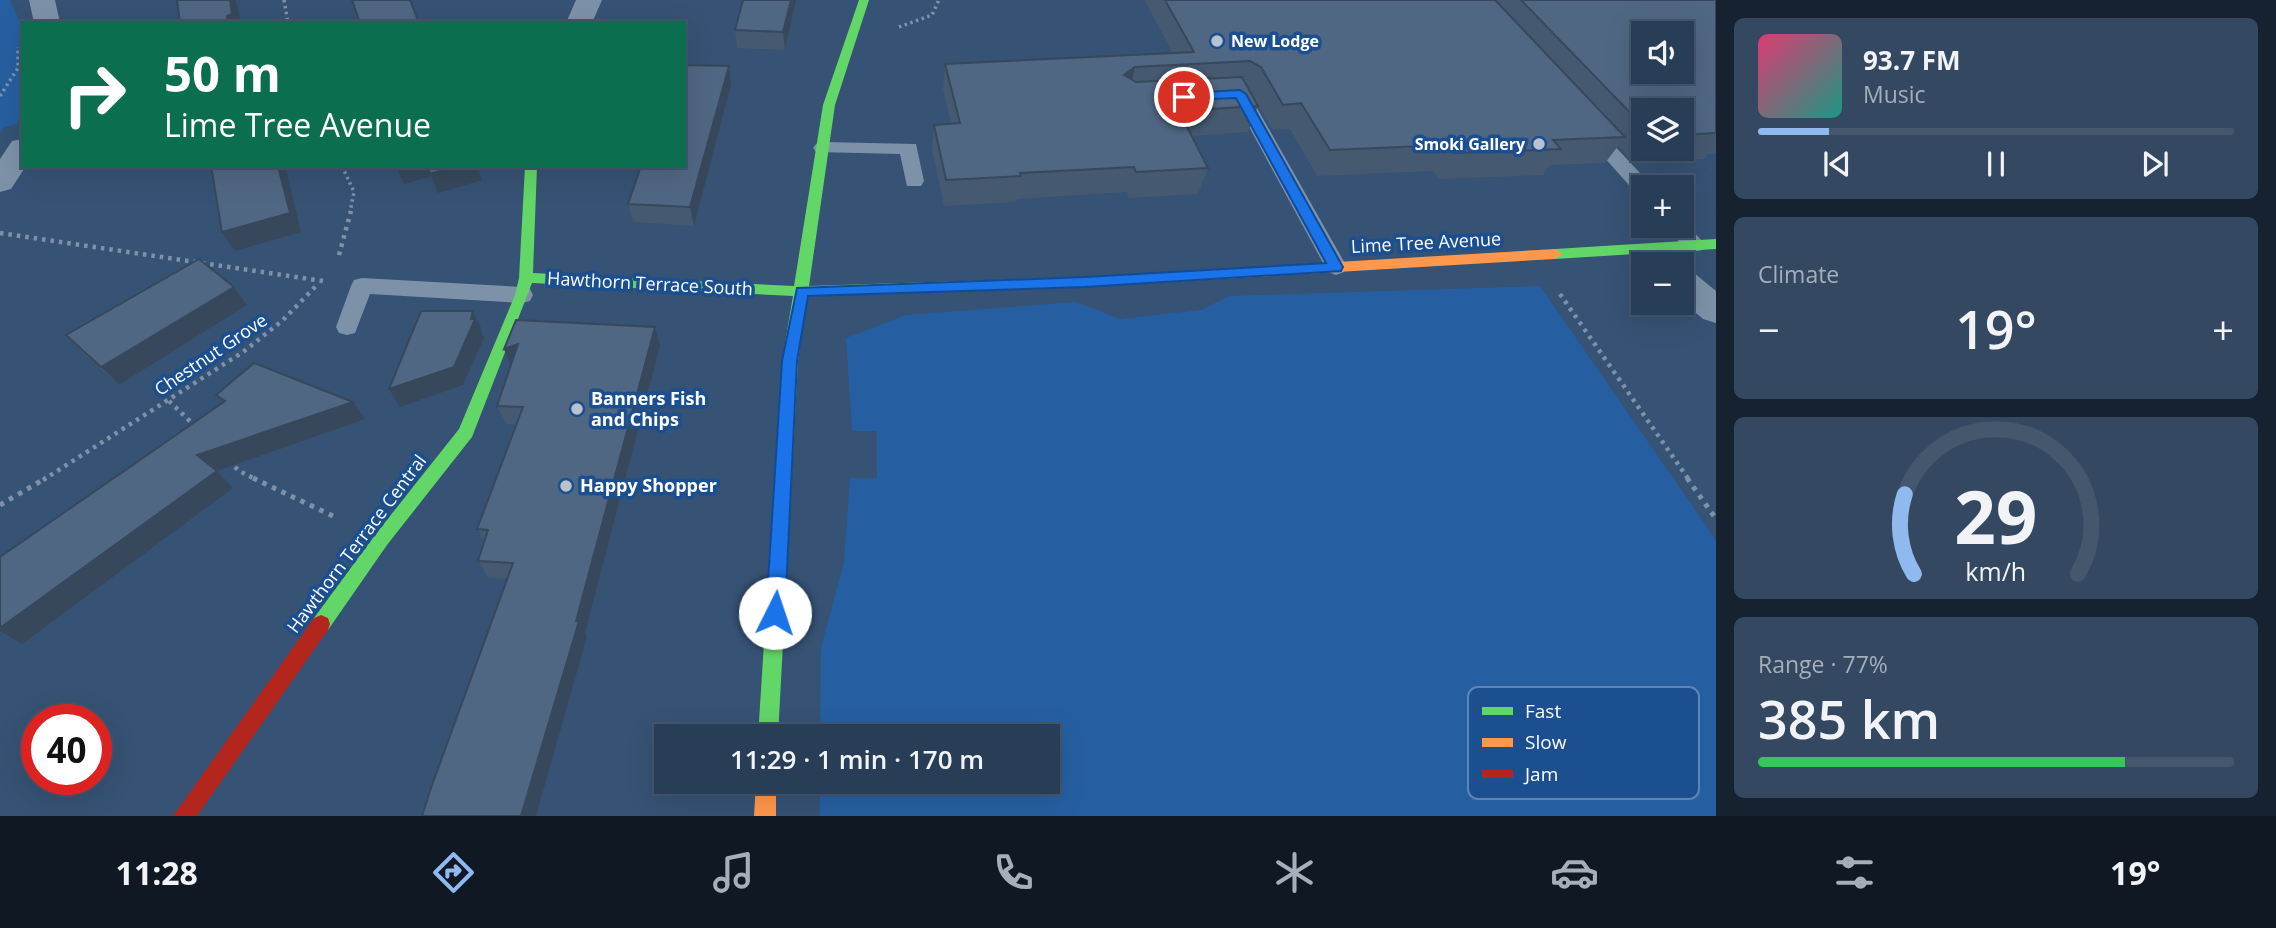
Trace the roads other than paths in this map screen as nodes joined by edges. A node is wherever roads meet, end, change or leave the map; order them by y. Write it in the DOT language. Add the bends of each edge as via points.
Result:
graph roads {
  1 [pos="42,0"];
  2 [pos="589,0"];
  3 [pos="863,0"];
  4 [pos="47,21"];
  5 [pos="580,21"];
  6 [pos="1212,95"];
  7 [pos="1573,113"];
  8 [pos="822,149"];
  9 [pos="21,151"];
  10 [pos="531,168"];
  11 [pos="1631,175"];
  12 [pos="914,181"];
  13 [pos="0,182"];
  14 [pos="1706,244"];
  15 [pos="1674,252"];
  16 [pos="1631,256"];
  17 [pos="1336,267"];
  18 [pos="524,286"];
  19 [pos="802,291"];
  20 [pos="1694,292"];
  21 [pos="1716,310"];
  22 [pos="347,327"];
  23 [pos="769,724"];
  24 [pos="766,794"];
  25 [pos="184,816"];
  26 [pos="765,816"];
  1 -- 4 [label="street"];
  2 -- 5 [label="street"];
  3 -- 8 [label="street" via="829,105"];
  6 -- 17 [label="lane" via="1240,94"];
  7 -- 11 [label="lane"];
  8 -- 12 [label="lane" via="909,148"];
  8 -- 19 [label="street"];
  9 -- 13 [label="street"];
  10 -- 18 [label="street, Hawthorn Terrace South"];
  14 -- 15 [label="street, Lime Tree Avenue"];
  16 -- 17 [label="street, Lime Tree Avenue" via="1534,256"];
  17 -- 19 [label="street, Lime Tree Avenue" via="1085,282"];
  18 -- 19 [label="street, Hawthorn Terrace South"];
  18 -- 22 [label="lane" via="362,286"];
  18 -- 25 [label="street, Hawthorn Terrace Central" via="466,432 381,540"];
  19 -- 23 [label="street" via="790,361"];
  20 -- 21 [label="street"];
  24 -- 26 [label="street"];
}
